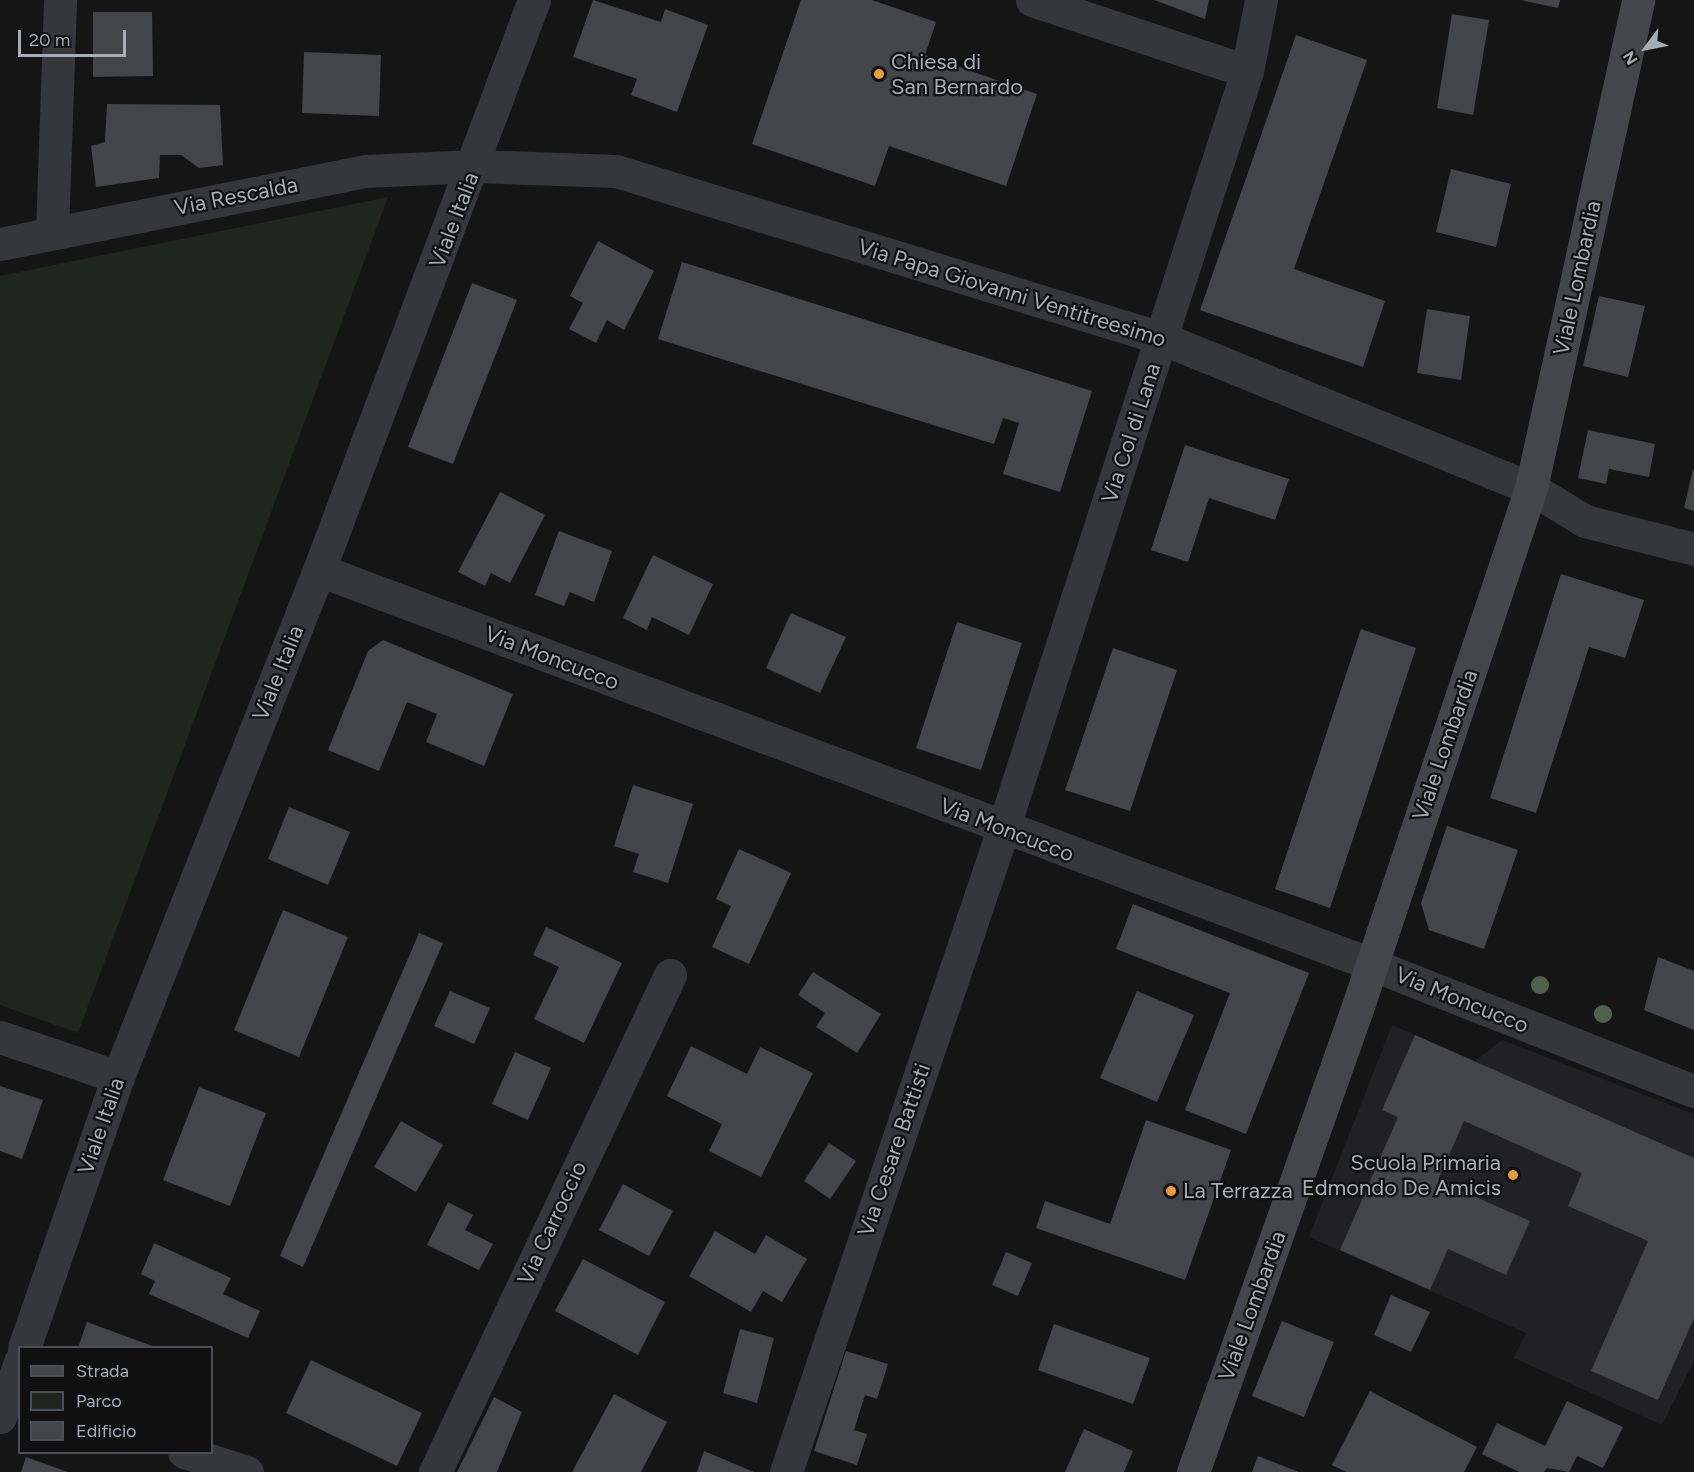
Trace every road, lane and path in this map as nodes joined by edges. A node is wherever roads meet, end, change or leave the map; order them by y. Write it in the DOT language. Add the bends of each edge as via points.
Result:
graph roads {
  1 [pos="60,0"];
  2 [pos="534,0"];
  3 [pos="1032,0"];
  4 [pos="1261,0"];
  5 [pos="1638,0"];
  6 [pos="1247,71"];
  7 [pos="475,166"];
  8 [pos="52,232"];
  9 [pos="0,244"];
  10 [pos="1161,338"];
  11 [pos="1531,488"];
  12 [pos="1694,549"];
  13 [pos="319,570"];
  14 [pos="1003,829"];
  15 [pos="1371,964"];
  16 [pos="670,975"];
  17 [pos="0,1038"];
  18 [pos="118,1077"];
  19 [pos="1694,1090"];
  20 [pos="24,1346"];
  21 [pos="18,1368"];
  22 [pos="7,1403"];
  23 [pos="190,1454"];
  24 [pos="247,1472"];
  25 [pos="435,1472"];
  26 [pos="786,1472"];
  27 [pos="1192,1472"];
  1 -- 8 [label="street"];
  2 -- 7 [label="street, Viale Italia"];
  3 -- 6 [label="street"];
  4 -- 6 [label="street, Via Col di Lana"];
  5 -- 11 [label="street, Viale Lombardia"];
  6 -- 10 [label="street, Via Col di Lana"];
  7 -- 8 [label="street, Via Rescalda" via="366,171"];
  7 -- 10 [label="street, Via Papa Giovanni Ventitreesimo" via="616,171"];
  7 -- 13 [label="street, Viale Italia"];
  8 -- 9 [label="street, Via Rescalda"];
  10 -- 11 [label="street, Via Papa Giovanni Ventitreesimo"];
  10 -- 14 [label="street, Via Col di Lana"];
  11 -- 12 [label="street, Via Papa Giovanni Ventitreesimo" via="1585,520"];
  11 -- 15 [label="street, Viale Lombardia"];
  13 -- 14 [label="street, Via Moncucco"];
  13 -- 18 [label="street, Viale Italia"];
  14 -- 15 [label="street, Via Moncucco"];
  14 -- 26 [label="street, Via Cesare Battisti"];
  15 -- 19 [label="street, Via Moncucco"];
  15 -- 27 [label="street, Viale Lombardia"];
  16 -- 25 [label="street, Via Carroccio"];
  17 -- 18 [label="street"];
  18 -- 20 [label="street, Viale Italia"];
  21 -- 22 [label="street"];
  23 -- 24 [label="street"];
}
